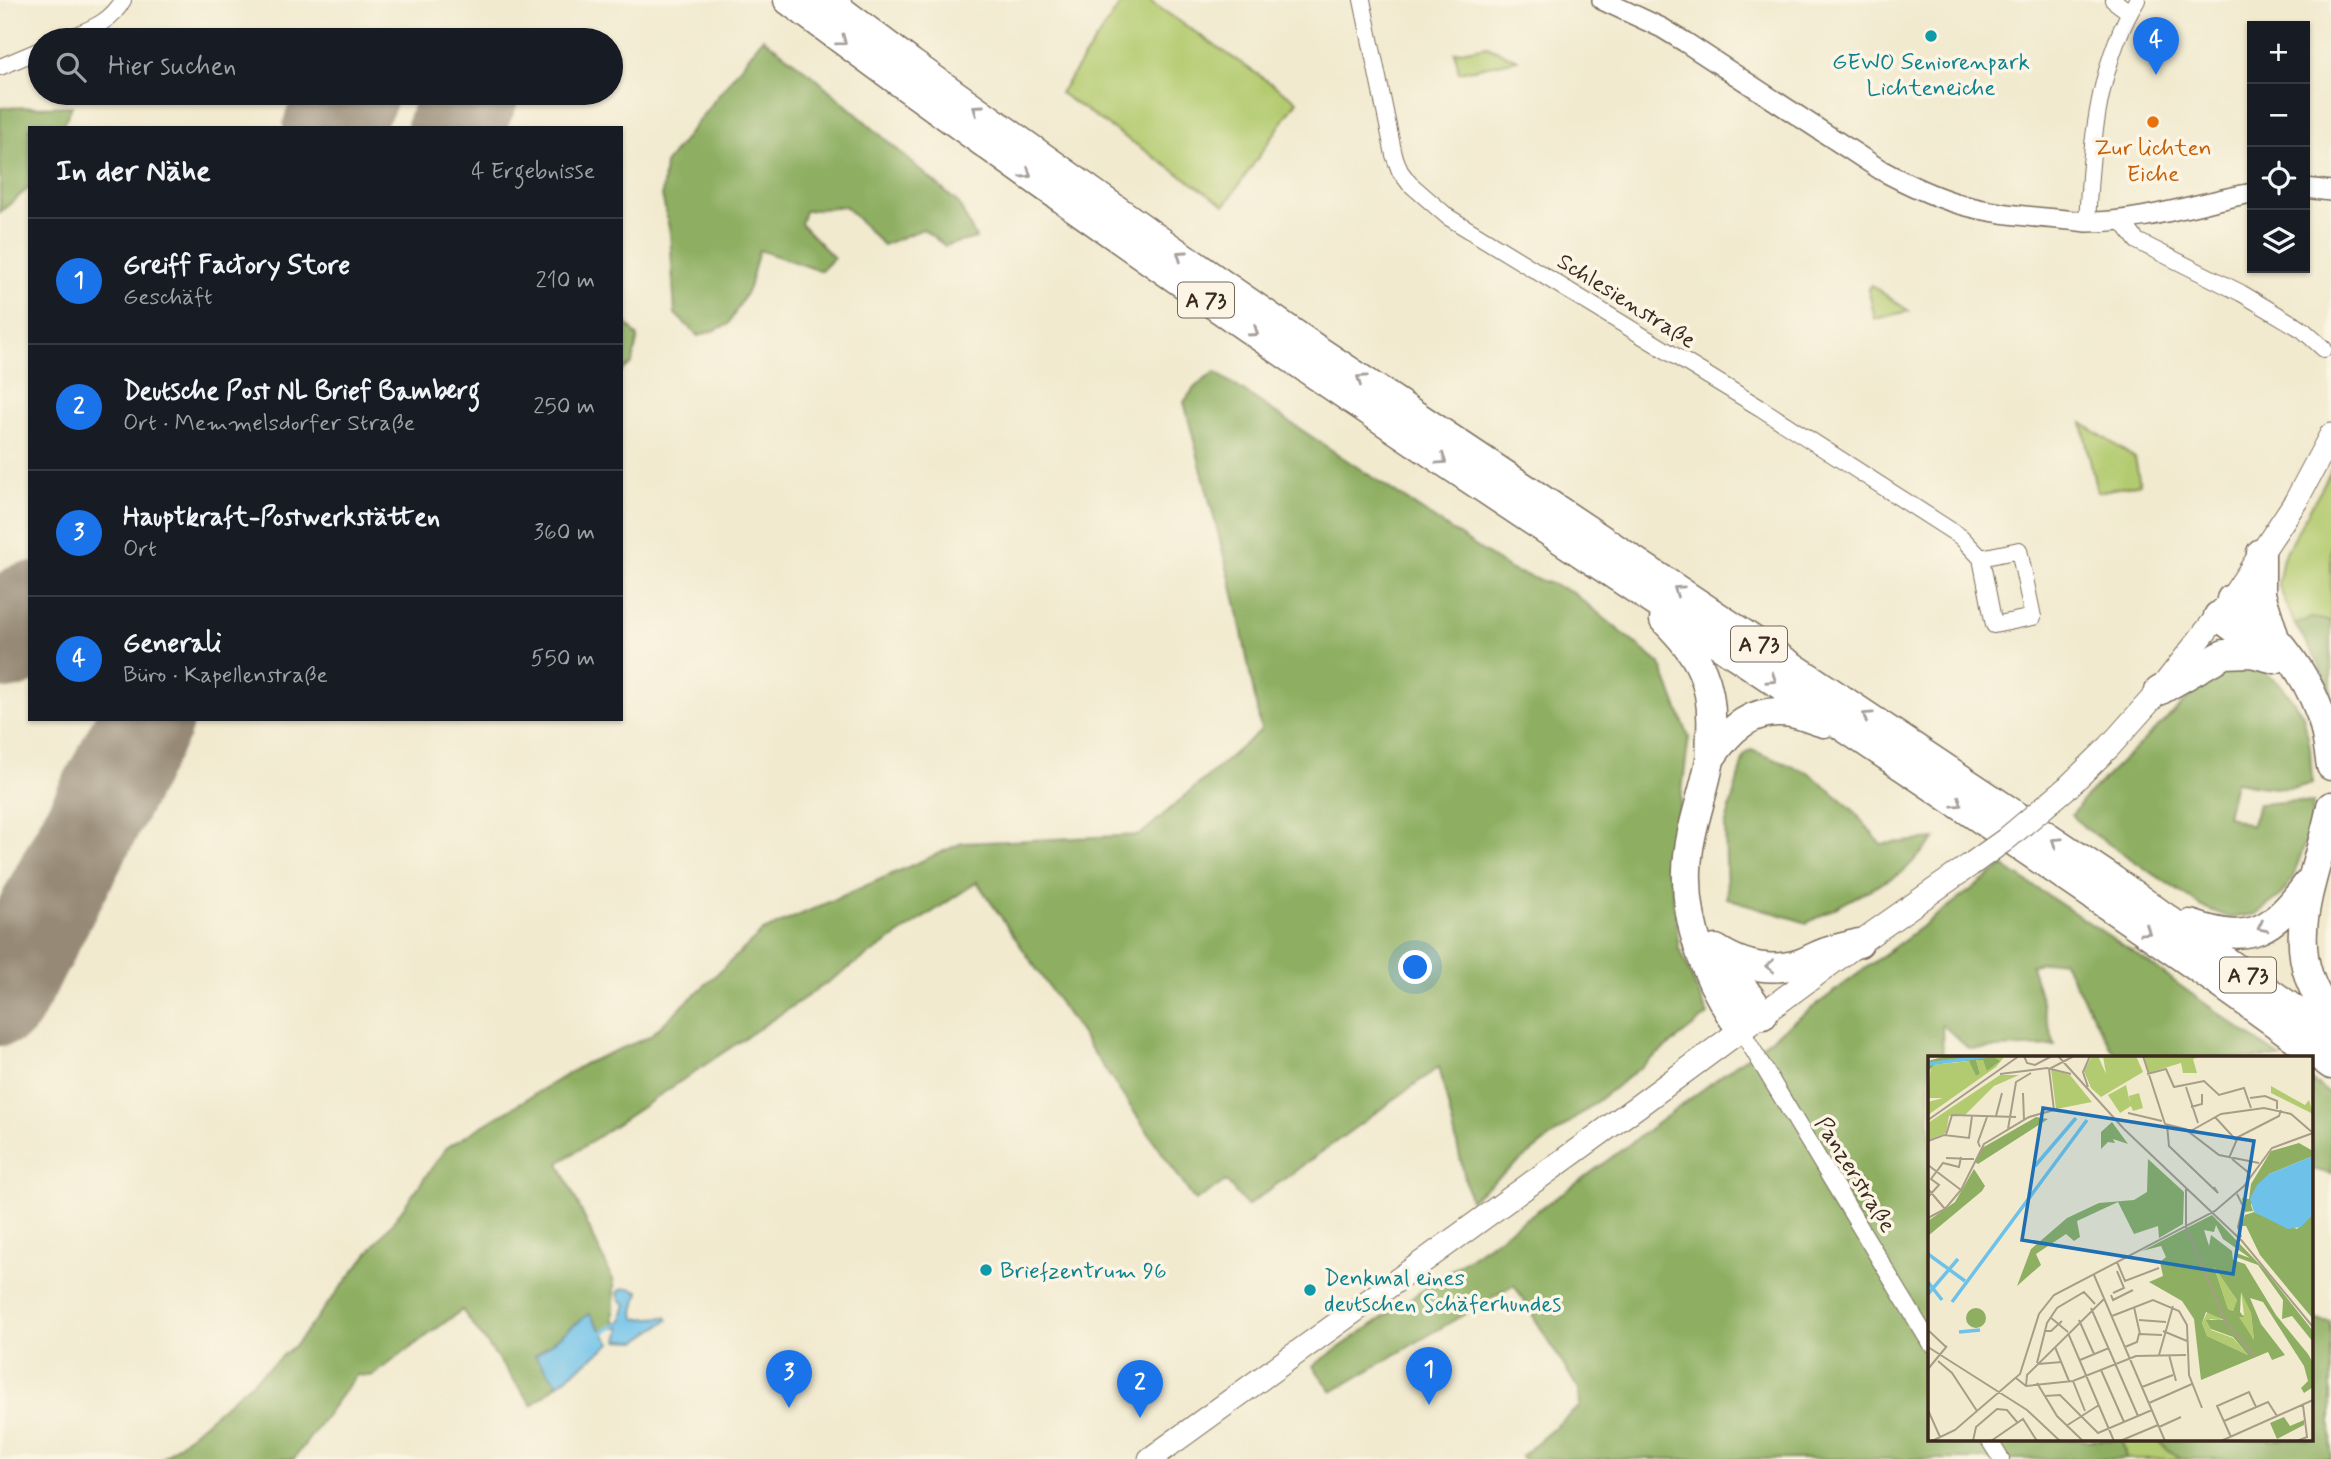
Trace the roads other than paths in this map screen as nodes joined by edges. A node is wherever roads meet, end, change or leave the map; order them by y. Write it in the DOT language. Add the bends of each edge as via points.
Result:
graph roads {
  1 [pos="123,0"];
  2 [pos="788,0"];
  3 [pos="827,0"];
  4 [pos="1362,0"];
  5 [pos="2113,0"];
  6 [pos="1613,2"];
  7 [pos="2133,6"];
  8 [pos="90,28"];
  9 [pos="28,55"];
  10 [pos="0,67"];
  11 [pos="2247,194"];
  12 [pos="2122,221"];
  13 [pos="2087,222"];
  14 [pos="2324,349"];
  15 [pos="2331,435"];
  16 [pos="2261,554"];
  17 [pos="1980,558"];
  18 [pos="1633,588"];
  19 [pos="2224,608"];
  20 [pos="2283,655"];
  21 [pos="2159,691"];
  22 [pos="1847,728"];
  23 [pos="1710,759"];
  24 [pos="2331,766"];
  25 [pos="2331,806"];
  26 [pos="2310,880"];
  27 [pos="2164,915"];
  28 [pos="1691,920"];
  29 [pos="1859,943"];
  30 [pos="1716,949"];
  31 [pos="2331,1016"];
  32 [pos="1752,1022"];
  33 [pos="2331,1035"];
  34 [pos="2331,1065"];
  35 [pos="1928,1339"];
  36 [pos="1990,1442"];
  37 [pos="1150,1459"];
  38 [pos="2001,1459"];
  1 -- 8 [label="street" via="115,14"];
  2 -- 18 [label="highway, A 73, one-way" via="1154,264"];
  27 -- 3 [label="highway, A 73, one-way" via="1307,342"];
  4 -- 17 [label="street, Schlesienstraße" via="1394,155 1400,171 1424,198 1937,519"];
  5 -- 7 [label="street"];
  6 -- 13 [label="street" via="1685,42 1914,187 1979,209"];
  7 -- 13 [label="street" via="2107,70"];
  9 -- 10 [label="street"];
  11 -- 12 [label="street"];
  12 -- 13 [label="street"];
  12 -- 14 [label="street" via="2137,241 2241,293 2303,330"];
  15 -- 16 [label="main road"];
  16 -- 19 [label="main road"];
  16 -- 20 [label="highway" via="2262,594"];
  17 -- 17 [label="street" via="1994,625 2033,617 2019,550"];
  18 -- 22 [label="highway, A 73, one-way"];
  18 -- 23 [label="highway" via="1692,651 1705,675 1711,698"];
  19 -- 20 [label="highway"];
  19 -- 21 [label="main road"];
  20 -- 21 [label="highway" via="2224,654"];
  20 -- 24 [label="highway" via="2309,688 2320,713"];
  21 -- 29 [label="main road, bridge" via="2069,786 2005,840"];
  22 -- 23 [label="highway" via="1772,712 1731,730"];
  22 -- 34 [label="highway, A 73, one-way" via="2163,943"];
  23 -- 28 [label="highway" via="1689,846"];
  25 -- 26 [label="highway"];
  26 -- 27 [label="highway, one-way" via="2280,917 2246,934 2211,931"];
  26 -- 31 [label="highway" via="2302,949 2311,987"];
  27 -- 33 [label="highway, A 73"];
  28 -- 30 [label="highway"];
  28 -- 32 [label="highway" via="1697,945 1725,1007"];
  29 -- 30 [label="highway, one-way" via="1774,967 1749,966"];
  29 -- 32 [label="main road"];
  30 -- 32 [label="highway"];
  32 -- 35 [label="street, Panzerstraße"];
  32 -- 37 [label="main road"];
  36 -- 38 [label="street"];
}
